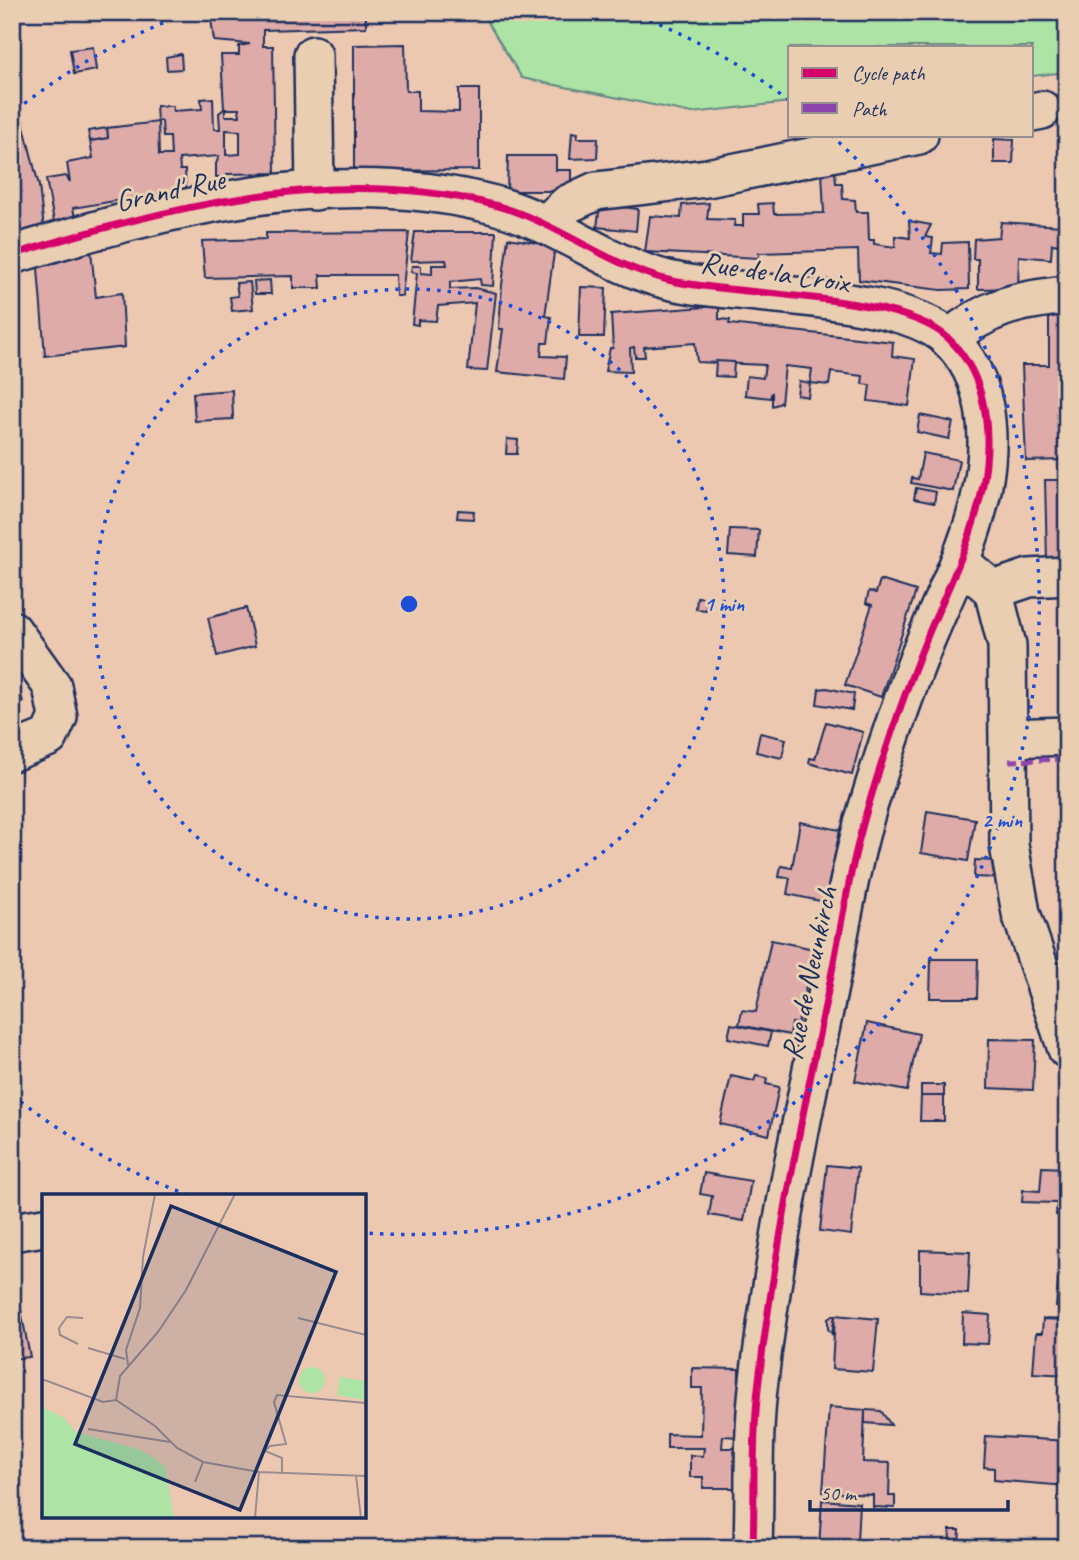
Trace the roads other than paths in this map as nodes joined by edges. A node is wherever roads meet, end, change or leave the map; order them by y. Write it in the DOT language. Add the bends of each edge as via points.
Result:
graph roads {
  1 [pos="313,55"];
  2 [pos="914,136"];
  3 [pos="315,191"];
  4 [pos="547,223"];
  5 [pos="12,255"];
  6 [pos="1067,295"];
  7 [pos="949,339"];
  8 [pos="988,425"];
  9 [pos="961,563"];
  10 [pos="1067,576"];
  11 [pos="993,590"];
  12 [pos="18,640"];
  13 [pos="1067,736"];
  14 [pos="1009,738"];
  15 [pos="12,752"];
  16 [pos="1067,1049"];
  17 [pos="42,1227"];
  18 [pos="12,1232"];
  19 [pos="753,1548"];
  1 -- 3 [label="street"];
  2 -- 4 [label="street" via="707,178 596,191 568,204"];
  3 -- 4 [label="street, Grand' Rue" via="411,190 495,205"];
  3 -- 5 [label="street, Grand' Rue" via="234,198 95,229"];
  4 -- 7 [label="street, Rue de la Croix" via="611,259 668,280 873,307 923,321"];
  6 -- 7 [label="street" via="1018,300 973,319"];
  7 -- 8 [label="street, Rue de la Croix" via="977,378"];
  8 -- 9 [label="street, Rue de Neunkirch" via="983,485"];
  9 -- 11 [label="street"];
  9 -- 19 [label="street, Rue de Neunkirch" via="921,650 870,803 843,921 802,1119 758,1384"];
  10 -- 11 [label="street" via="1029,578"];
  11 -- 14 [label="street" via="1007,645"];
  12 -- 15 [label="street" via="52,686 58,717 49,737"];
  13 -- 14 [label="street"];
  14 -- 16 [label="street" via="1009,845 1021,913"];
  17 -- 18 [label="street"];
}
